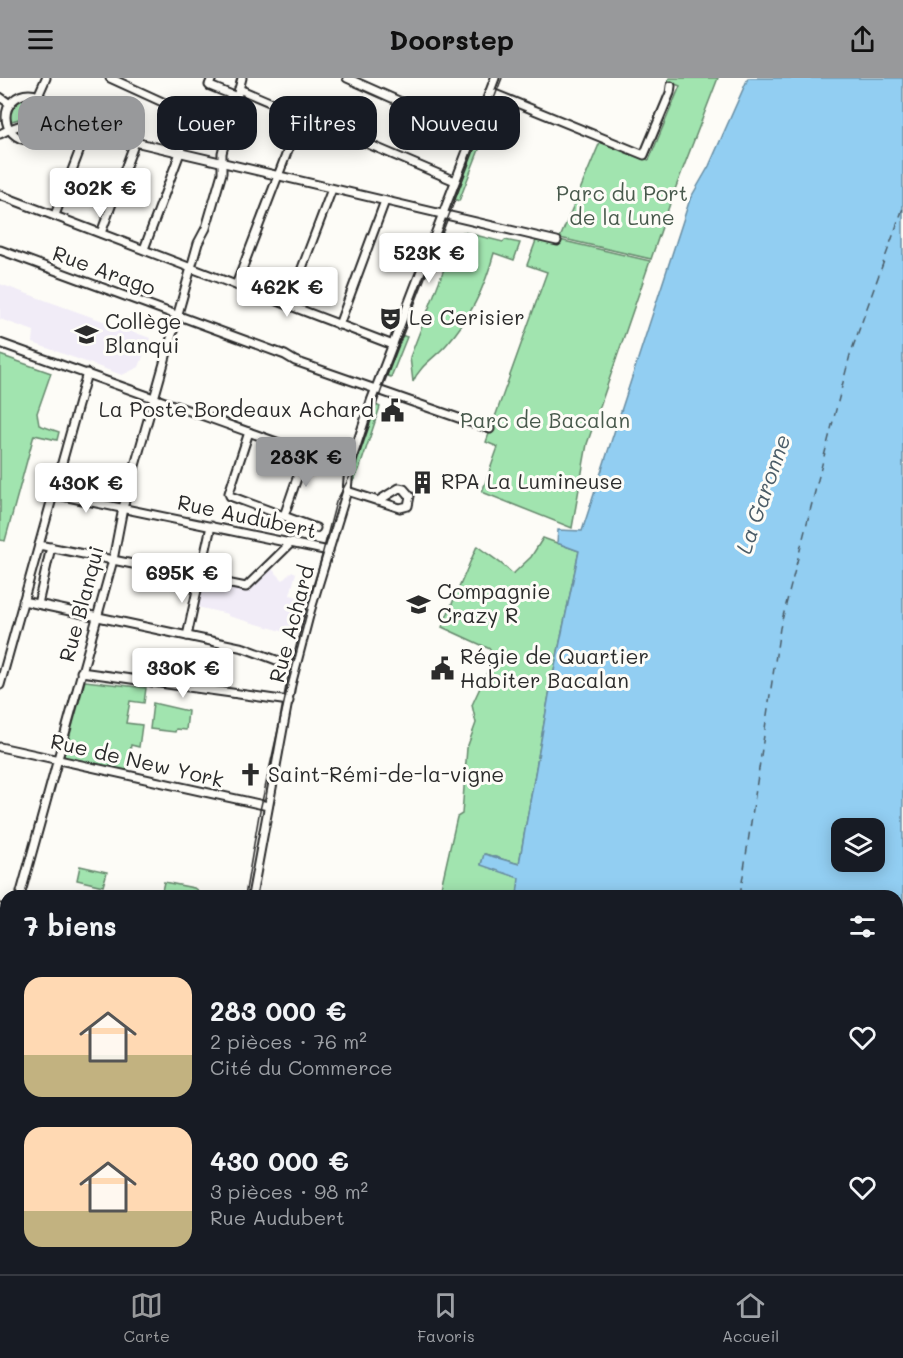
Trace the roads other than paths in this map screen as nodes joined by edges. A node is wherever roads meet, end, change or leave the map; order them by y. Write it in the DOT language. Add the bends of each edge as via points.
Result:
graph roads {
  1 [pos="46,78"];
  2 [pos="110,78"];
  3 [pos="212,78"];
  4 [pos="242,78"];
  5 [pos="347,78"];
  6 [pos="495,78"];
  7 [pos="671,86"];
  8 [pos="490,92"];
  9 [pos="238,93"];
  10 [pos="21,96"];
  11 [pos="38,96"];
  12 [pos="488,96"];
  13 [pos="389,97"];
  14 [pos="0,98"];
  15 [pos="18,98"];
  16 [pos="9,104"];
  17 [pos="269,104"];
  18 [pos="18,126"];
  19 [pos="9,129"];
  20 [pos="0,134"];
  21 [pos="18,136"];
  22 [pos="145,144"];
  23 [pos="377,148"];
  24 [pos="80,150"];
  25 [pos="132,150"];
  26 [pos="288,150"];
  27 [pos="467,150"];
  28 [pos="180,153"];
  29 [pos="221,163"];
  30 [pos="278,176"];
  31 [pos="455,181"];
  32 [pos="332,189"];
  33 [pos="0,195"];
  34 [pos="385,201"];
  35 [pos="55,215"];
  36 [pos="442,215"];
  37 [pos="101,233"];
  38 [pos="557,241"];
  39 [pos="144,249"];
  40 [pos="0,250"];
  41 [pos="191,268"];
  42 [pos="236,285"];
  43 [pos="288,305"];
  44 [pos="178,315"];
  45 [pos="339,325"];
  46 [pos="0,343"];
  47 [pos="393,345"];
  48 [pos="87,373"];
  49 [pos="376,389"];
  50 [pos="154,398"];
  51 [pos="490,429"];
  52 [pos="249,432"];
  53 [pos="306,452"];
  54 [pos="349,468"];
  55 [pos="347,491"];
  56 [pos="53,494"];
  57 [pos="378,501"];
  58 [pos="123,508"];
  59 [pos="284,516"];
  60 [pos="211,526"];
  61 [pos="316,528"];
  62 [pos="292,542"];
  63 [pos="39,545"];
  64 [pos="51,547"];
  65 [pos="328,551"];
  66 [pos="113,560"];
  67 [pos="200,577"];
  68 [pos="23,601"];
  69 [pos="38,604"];
  70 [pos="97,617"];
  71 [pos="187,636"];
  72 [pos="295,667"];
  73 [pos="81,672"];
  74 [pos="0,685"];
  75 [pos="289,701"];
  76 [pos="0,747"];
  77 [pos="57,761"];
  78 [pos="268,806"];
  79 [pos="22,890"];
  80 [pos="253,890"];
  1 -- 11 [label="street"];
  2 -- 28 [label="street" via="193,116"];
  3 -- 9 [label="street" via="210,86"];
  4 -- 9 [label="street, Rue Blanqui"];
  5 -- 13 [label="street"];
  6 -- 8 [label="street, Rue Achard"];
  7 -- 8 [label="street" via="644,156"];
  8 -- 12 [label="street, Rue Achard"];
  9 -- 17 [label="street"];
  9 -- 29 [label="street, Rue Blanqui"];
  10 -- 11 [label="street"];
  14 -- 16 [label="street"];
  15 -- 16 [label="street"];
  16 -- 19 [label="street" via="5,118"];
  18 -- 19 [label="street"];
  19 -- 20 [label="street"];
  19 -- 21 [label="street"];
  22 -- 28 [label="street"];
  23 -- 31 [label="street"];
  24 -- 35 [label="street"];
  25 -- 37 [label="street"];
  26 -- 30 [label="street"];
  27 -- 31 [label="street, Rue Achard"];
  28 -- 29 [label="street"];
  28 -- 39 [label="street"];
  29 -- 30 [label="street"];
  29 -- 41 [label="street, Rue Blanqui" via="222,173"];
  30 -- 32 [label="street"];
  30 -- 42 [label="street"];
  31 -- 36 [label="street, Rue Achard"];
  32 -- 34 [label="street"];
  32 -- 43 [label="street"];
  33 -- 35 [label="street"];
  34 -- 36 [label="street"];
  34 -- 45 [label="street"];
  35 -- 37 [label="street"];
  36 -- 38 [label="street"];
  36 -- 47 [label="street, Rue Achard"];
  37 -- 39 [label="street"];
  39 -- 41 [label="street"];
  40 -- 44 [label="street, Rue Arago"];
  41 -- 42 [label="street"];
  41 -- 44 [label="street, Rue Blanqui"];
  42 -- 43 [label="street"];
  43 -- 45 [label="street"];
  44 -- 49 [label="street, Rue Arago"];
  44 -- 50 [label="street, Rue Blanqui"];
  45 -- 47 [label="street"];
  46 -- 48 [label="street"];
  47 -- 49 [label="street, Rue Achard"];
  48 -- 50 [label="street"];
  48 -- 56 [label="street"];
  49 -- 51 [label="street, Rue Arago"];
  49 -- 54 [label="street, Rue Achard"];
  50 -- 52 [label="street"];
  50 -- 58 [label="street, Rue Blanqui"];
  52 -- 53 [label="street"];
  52 -- 59 [label="street" via="230,496"];
  53 -- 54 [label="street"];
  53 -- 59 [label="street"];
  54 -- 55 [label="street, Rue Achard"];
  55 -- 57 [label="street"];
  55 -- 65 [label="street, Rue Achard"];
  56 -- 58 [label="street, Rue Audubert"];
  56 -- 63 [label="street"];
  58 -- 60 [label="street, Rue Audubert"];
  58 -- 66 [label="street, Rue Blanqui"];
  59 -- 61 [label="street"];
  60 -- 62 [label="street, Rue Audubert"];
  60 -- 67 [label="street"];
  62 -- 65 [label="street, Rue Audubert"];
  62 -- 67 [label="street" via="246,587"];
  63 -- 64 [label="street"];
  63 -- 68 [label="street"];
  64 -- 66 [label="street"];
  64 -- 69 [label="street"];
  65 -- 72 [label="street, Rue Achard"];
  66 -- 67 [label="street"];
  66 -- 70 [label="street, Rue Blanqui"];
  67 -- 71 [label="street"];
  68 -- 69 [label="street"];
  68 -- 74 [label="street"];
  69 -- 70 [label="street"];
  70 -- 71 [label="street"];
  70 -- 73 [label="street, Rue Blanqui"];
  71 -- 72 [label="street" via="244,648"];
  72 -- 75 [label="street, Rue Achard"];
  73 -- 75 [label="street"];
  73 -- 77 [label="street, Rue Blanqui"];
  75 -- 78 [label="street, Rue Achard"];
  76 -- 77 [label="street, Rue de New York"];
  77 -- 78 [label="street, Rue de New York"];
  77 -- 79 [label="street, Rue Blanqui"];
  78 -- 80 [label="street, Rue Achard"];
}
